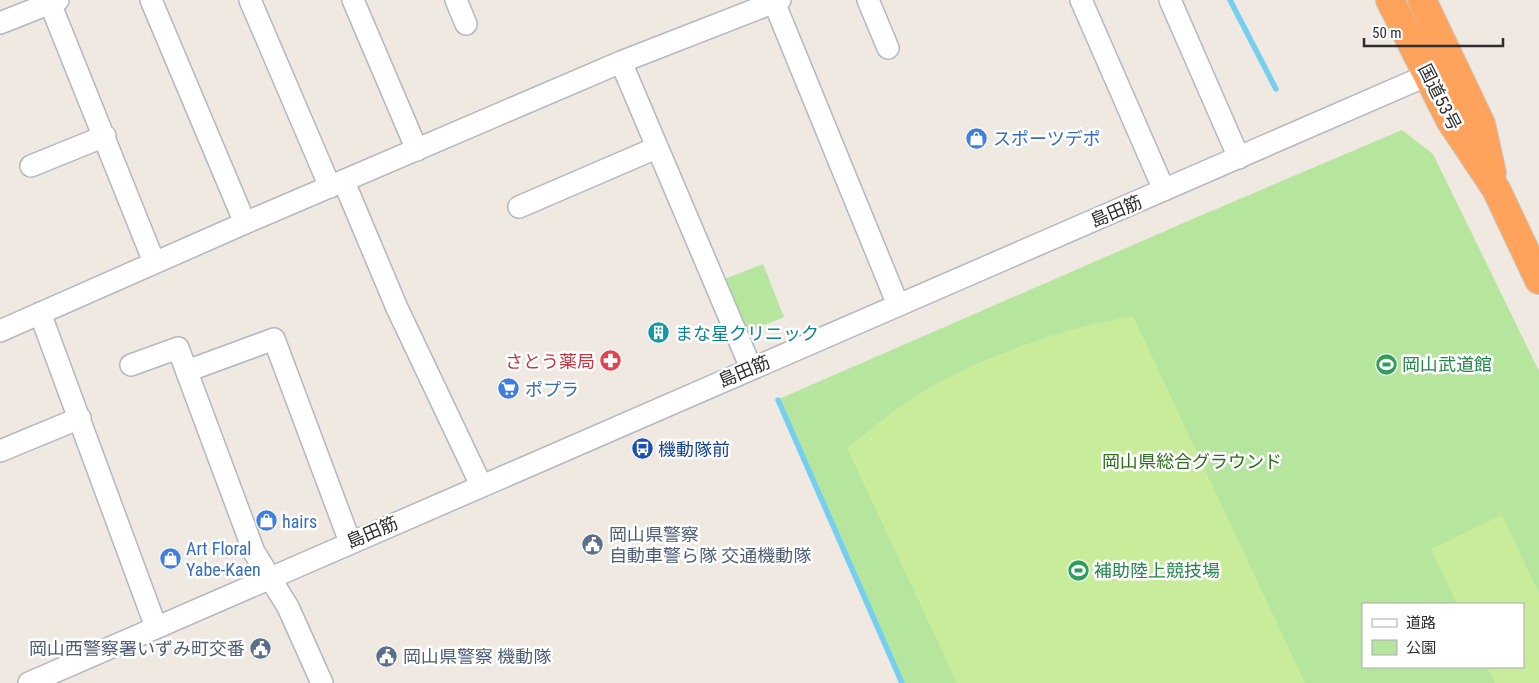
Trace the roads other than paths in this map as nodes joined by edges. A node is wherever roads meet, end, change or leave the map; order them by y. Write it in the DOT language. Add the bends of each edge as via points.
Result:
graph roads {
  1 [pos="151,0"];
  2 [pos="250,0"];
  3 [pos="353,0"];
  4 [pos="456,0"];
  5 [pos="868,0"];
  6 [pos="1080,0"];
  7 [pos="1170,0"];
  8 [pos="1390,0"];
  9 [pos="1407,0"];
  10 [pos="1422,0"];
  11 [pos="777,1"];
  12 [pos="54,2"];
  13 [pos="0,23"];
  14 [pos="466,24"];
  15 [pos="888,48"];
  16 [pos="621,62"];
  17 [pos="1428,75"];
  18 [pos="1461,81"];
  19 [pos="105,136"];
  20 [pos="656,148"];
  21 [pos="417,150"];
  22 [pos="1239,158"];
  23 [pos="31,166"];
  24 [pos="337,184"];
  25 [pos="1496,189"];
  26 [pos="1164,190"];
  27 [pos="519,207"];
  28 [pos="245,223"];
  29 [pos="154,262"];
  30 [pos="1539,280"];
  31 [pos="898,305"];
  32 [pos="40,313"];
  33 [pos="0,331"];
  34 [pos="131,365"];
  35 [pos="751,368"];
  36 [pos="187,372"];
  37 [pos="80,418"];
  38 [pos="0,451"];
  39 [pos="481,485"];
  40 [pos="350,542"];
  41 [pos="270,577"];
  42 [pos="156,627"];
  43 [pos="29,683"];
  44 [pos="322,683"];
  1 -- 28 [label="street"];
  2 -- 24 [label="street"];
  3 -- 21 [label="street"];
  4 -- 14 [label="street"];
  5 -- 15 [label="street"];
  6 -- 26 [label="street"];
  7 -- 22 [label="street"];
  8 -- 17 [label="highway, 国道53号"];
  9 -- 17 [label="highway" via="1432,52 1433,63"];
  10 -- 18 [label="highway, 国道53号"];
  11 -- 16 [label="street"];
  11 -- 31 [label="street"];
  12 -- 13 [label="street"];
  12 -- 19 [label="street"];
  16 -- 20 [label="street"];
  16 -- 21 [label="street"];
  17 -- 18 [label="street, 島田筋" via="1446,74"];
  17 -- 22 [label="street, 島田筋"];
  17 -- 25 [label="highway, 国道53号" via="1450,120"];
  18 -- 25 [label="highway, 国道53号" via="1481,124"];
  19 -- 23 [label="street"];
  19 -- 29 [label="street"];
  20 -- 27 [label="street"];
  20 -- 35 [label="street"];
  21 -- 24 [label="street"];
  22 -- 26 [label="street, 島田筋"];
  24 -- 28 [label="street"];
  24 -- 39 [label="street"];
  25 -- 30 [label="highway, 国道53号"];
  26 -- 31 [label="street, 島田筋"];
  28 -- 29 [label="street"];
  29 -- 32 [label="street"];
  31 -- 35 [label="street, 島田筋"];
  32 -- 33 [label="street"];
  32 -- 37 [label="street"];
  34 -- 36 [label="street" via="178,348"];
  35 -- 39 [label="street, 島田筋"];
  36 -- 40 [label="street" via="274,339"];
  36 -- 41 [label="street" via="254,552"];
  37 -- 38 [label="street"];
  37 -- 42 [label="street"];
  39 -- 40 [label="street, 島田筋"];
  40 -- 41 [label="street, 島田筋"];
  41 -- 42 [label="street, 島田筋"];
  41 -- 44 [label="street" via="288,607"];
  42 -- 43 [label="street, 島田筋"];
}
